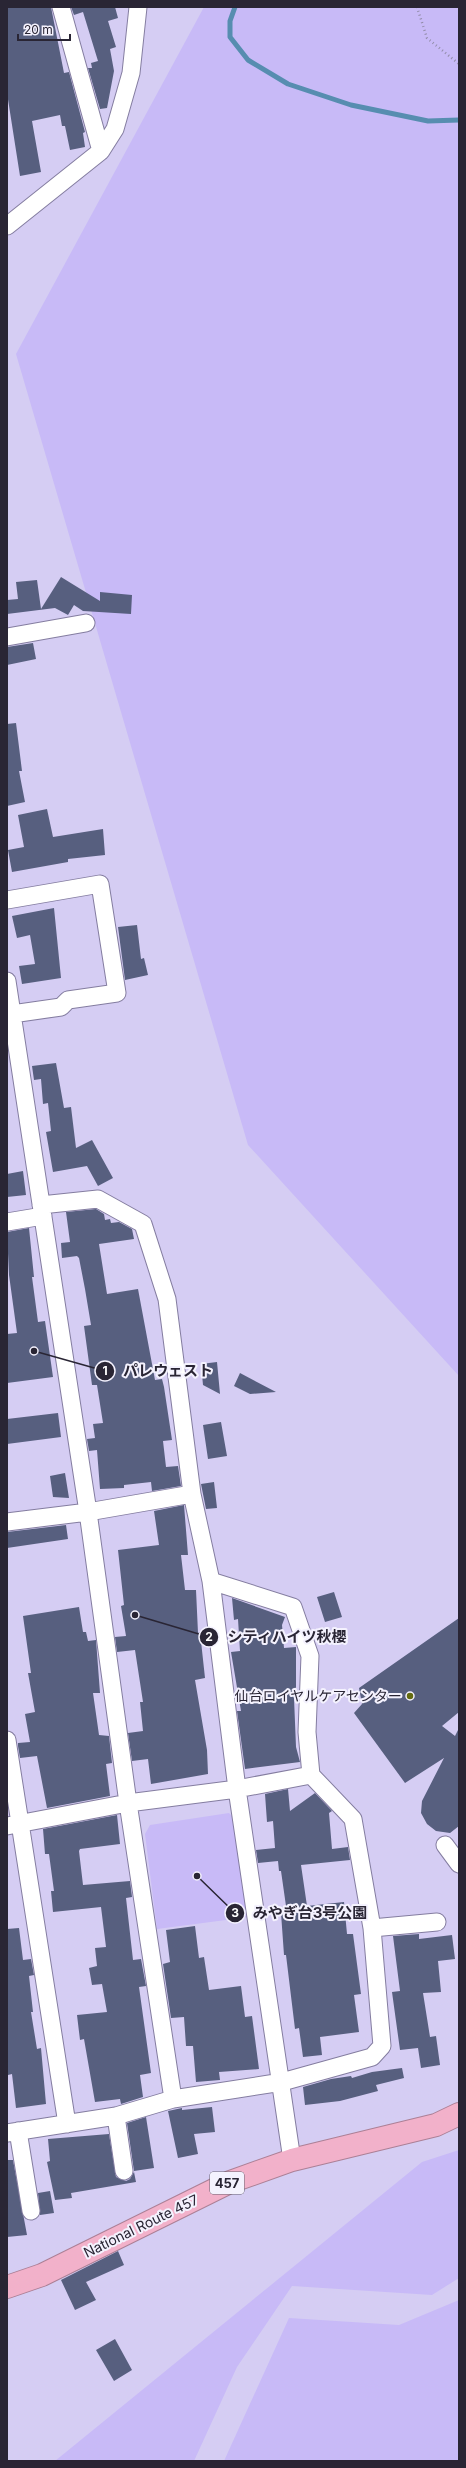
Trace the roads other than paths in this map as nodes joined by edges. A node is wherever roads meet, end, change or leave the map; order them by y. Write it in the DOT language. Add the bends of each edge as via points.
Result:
graph roads {
  1 [pos="61,7"];
  2 [pos="138,7"];
  3 [pos="101,151"];
  4 [pos="7,226"];
  5 [pos="86,623"];
  6 [pos="7,637"];
  7 [pos="7,900"];
  8 [pos="7,981"];
  9 [pos="12,1014"];
  10 [pos="42,1211"];
  11 [pos="7,1222"];
  12 [pos="192,1494"];
  13 [pos="88,1512"];
  14 [pos="7,1522"];
  15 [pos="211,1581"];
  16 [pos="7,1740"];
  17 [pos="311,1775"];
  18 [pos="237,1789"];
  19 [pos="128,1803"];
  20 [pos="13,1825"];
  21 [pos="445,1845"];
  22 [pos="459,1864"];
  23 [pos="437,1922"];
  24 [pos="372,1928"];
  25 [pos="282,2082"];
  26 [pos="173,2099"];
  27 [pos="459,2114"];
  28 [pos="116,2116"];
  29 [pos="67,2124"];
  30 [pos="13,2132"];
  31 [pos="292,2160"];
  32 [pos="124,2171"];
  33 [pos="31,2211"];
  34 [pos="7,2287"];
  1 -- 3 [label="street"];
  2 -- 3 [label="street" via="131,73 115,129"];
  3 -- 4 [label="street"];
  5 -- 6 [label="street"];
  7 -- 9 [label="street" via="100,884 117,993 68,1000 61,1007"];
  8 -- 9 [label="street"];
  9 -- 10 [label="street"];
  10 -- 11 [label="street"];
  10 -- 12 [label="street" via="98,1199 144,1224 166,1299"];
  10 -- 13 [label="street"];
  12 -- 13 [label="street"];
  12 -- 15 [label="street"];
  13 -- 14 [label="street"];
  13 -- 19 [label="street"];
  15 -- 17 [label="street" via="293,1607 310,1656 307,1732"];
  15 -- 18 [label="street"];
  16 -- 20 [label="street"];
  17 -- 18 [label="street"];
  17 -- 24 [label="street" via="353,1819"];
  18 -- 19 [label="street"];
  18 -- 25 [label="street"];
  19 -- 20 [label="street"];
  19 -- 26 [label="street"];
  20 -- 29 [label="street"];
  21 -- 22 [label="street"];
  23 -- 24 [label="street"];
  24 -- 25 [label="street" via="382,2046 372,2057"];
  25 -- 26 [label="street"];
  25 -- 31 [label="street"];
  26 -- 28 [label="street"];
  27 -- 31 [label="highway, National Route 457 / 457" via="436,2125"];
  28 -- 29 [label="street"];
  28 -- 32 [label="street"];
  29 -- 30 [label="street"];
  30 -- 33 [label="street"];
  31 -- 34 [label="highway, National Route 457 / 457" via="230,2182 42,2275"];
}
